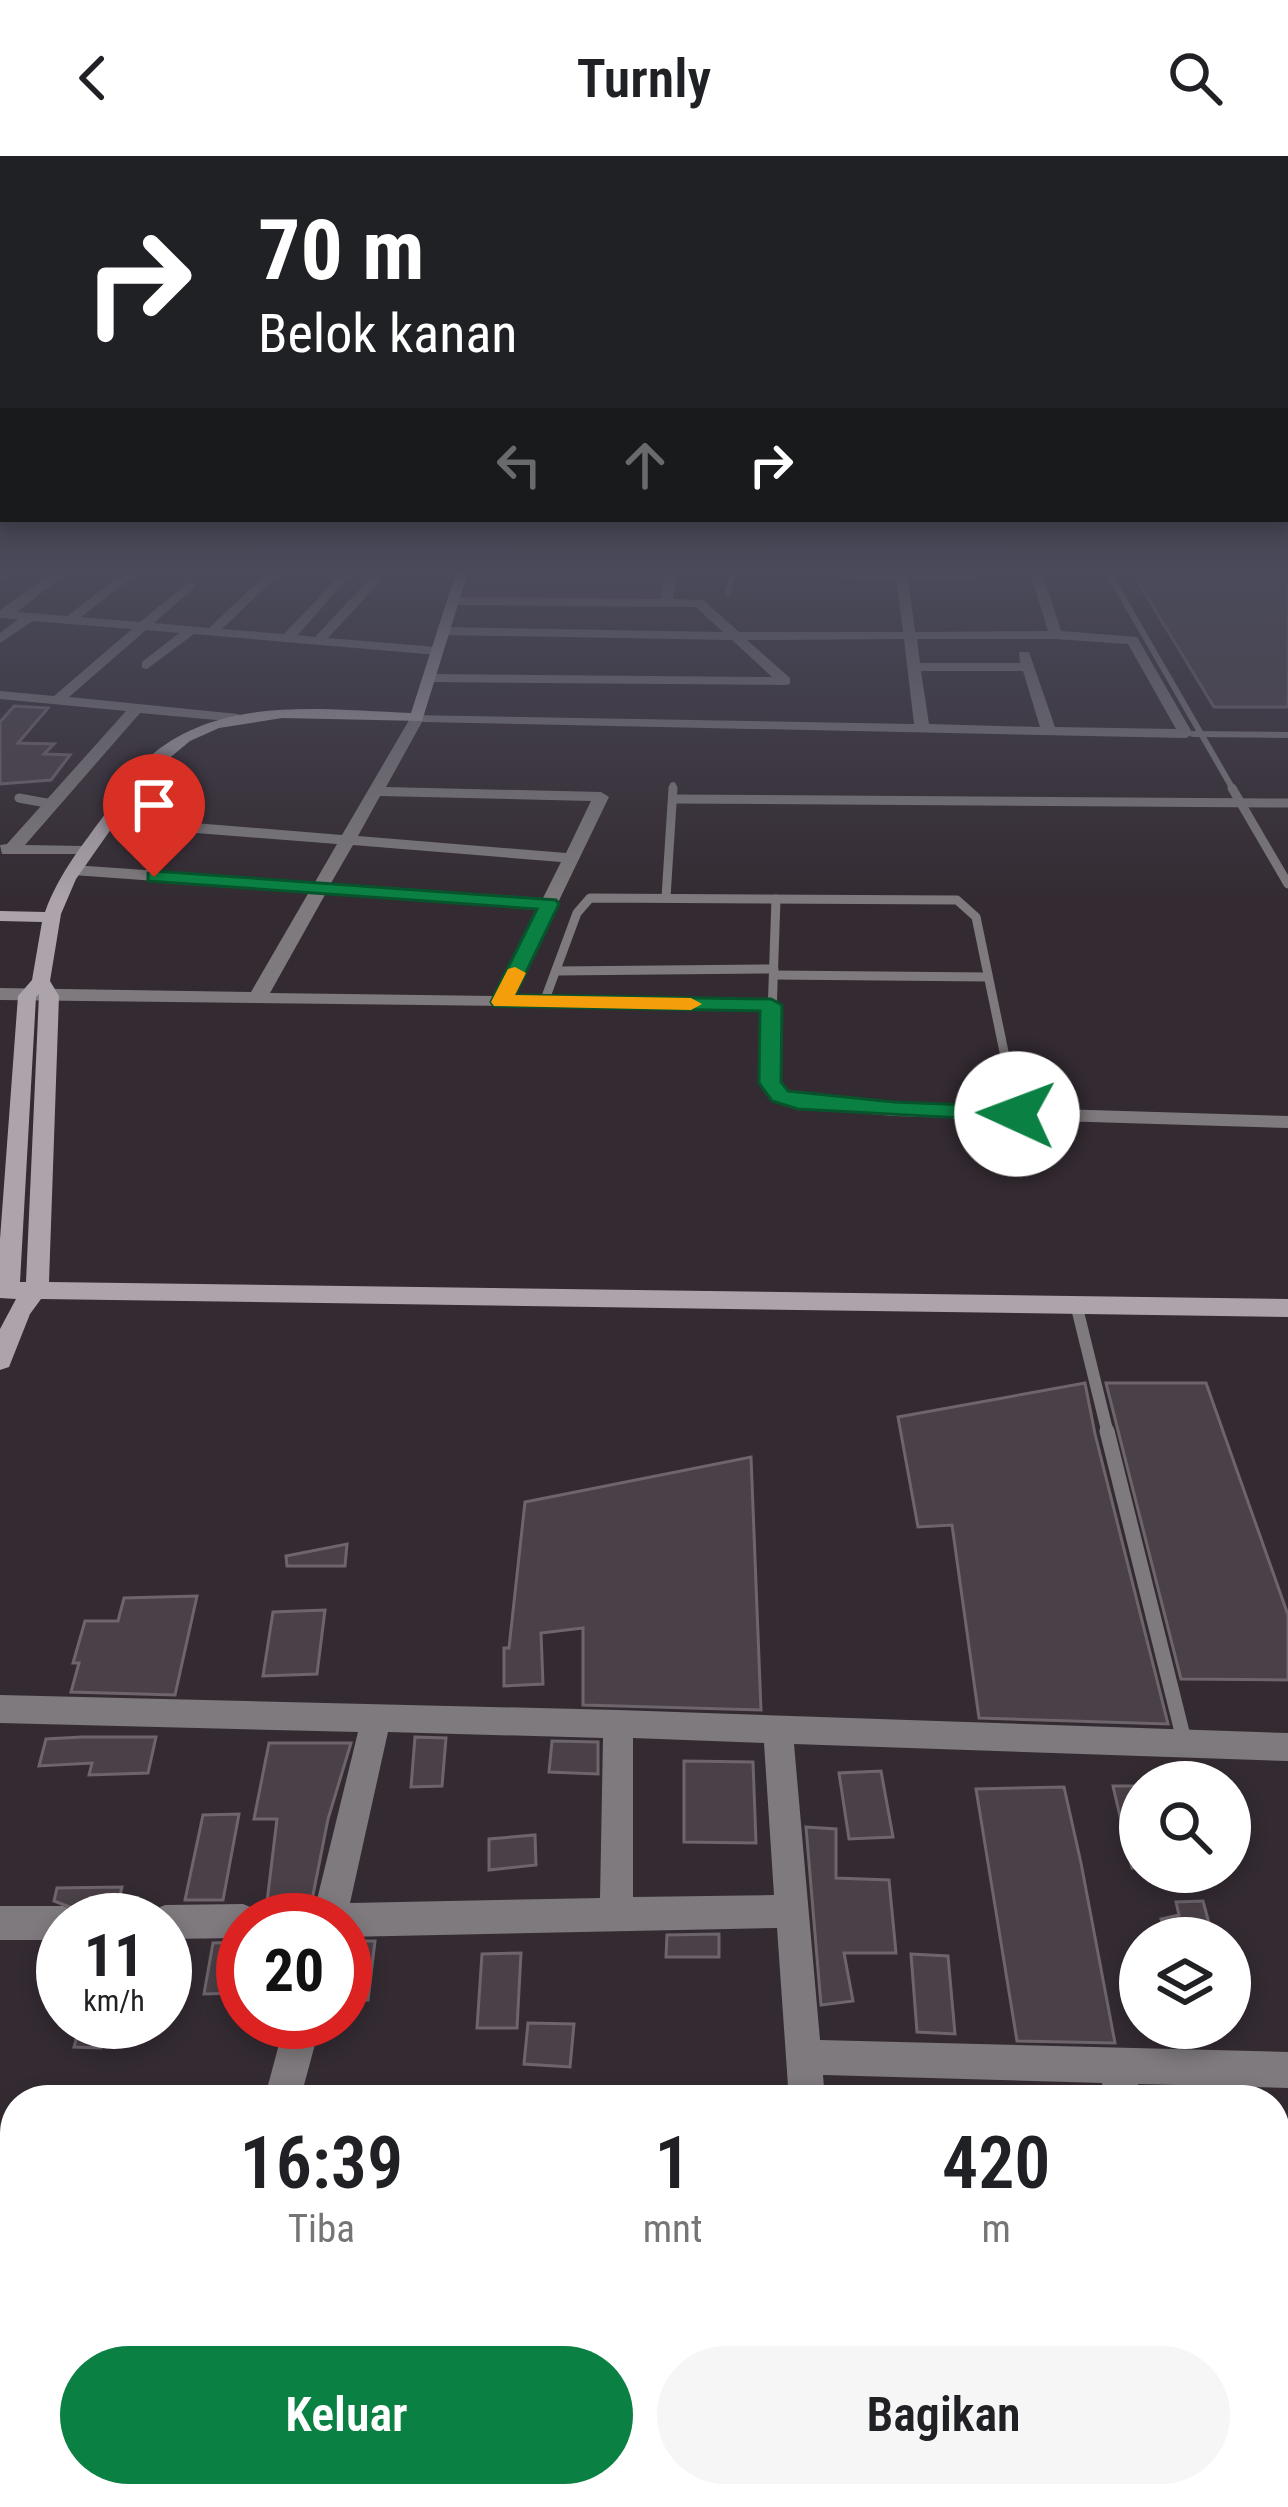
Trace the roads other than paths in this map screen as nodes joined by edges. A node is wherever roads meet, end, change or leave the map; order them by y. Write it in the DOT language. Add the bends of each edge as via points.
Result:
graph roads {
  1 [pos="1163,681"];
  2 [pos="79,682"];
  3 [pos="429,682"];
  4 [pos="917,682"];
  5 [pos="1033,682"];
  6 [pos="8,695"];
  7 [pos="58,700"];
  8 [pos="138,707"];
  9 [pos="0,710"];
  10 [pos="238,718"];
  11 [pos="417,718"];
  12 [pos="922,728"];
  13 [pos="1049,731"];
  14 [pos="1193,734"];
  15 [pos="1288,735"];
  16 [pos="674,784"];
  17 [pos="376,791"];
  18 [pos="19,799"];
  19 [pos="673,799"];
  20 [pos="1239,802"];
  21 [pos="1288,803"];
  22 [pos="52,805"];
  23 [pos="108,821"];
  24 [pos="349,837"];
  25 [pos="6,849"];
  26 [pos="83,851"];
  27 [pos="572,858"];
  28 [pos="73,870"];
  29 [pos="1288,884"];
  30 [pos="318,889"];
  31 [pos="666,897"];
  32 [pos="776,898"];
  33 [pos="549,904"];
  34 [pos="0,916"];
  35 [pos="49,916"];
  36 [pos="557,971"];
  37 [pos="774,972"];
  38 [pos="988,976"];
  39 [pos="40,991"];
  40 [pos="0,994"];
  41 [pos="257,999"];
  42 [pos="502,1002"];
  43 [pos="544,1002"];
  44 [pos="771,1005"];
  45 [pos="47,1074"];
  46 [pos="22,1077"];
  47 [pos="1017,1114"];
  48 [pos="1288,1122"];
  49 [pos="45,1151"];
  50 [pos="16,1156"];
  51 [pos="6,1240"];
  52 [pos="37,1288"];
  53 [pos="9,1297"];
  54 [pos="1076,1304"];
  55 [pos="1288,1308"];
  56 [pos="0,1361"];
  57 [pos="0,1709"];
  58 [pos="376,1720"];
  59 [pos="618,1724"];
  60 [pos="778,1732"];
  61 [pos="1185,1744"];
  62 [pos="1288,1748"];
  63 [pos="339,1893"];
  64 [pos="789,1912"];
  65 [pos="616,1915"];
  66 [pos="372,1919"];
  67 [pos="0,1923"];
  68 [pos="36,1923"];
  69 [pos="296,2049"];
  70 [pos="803,2057"];
  71 [pos="1288,2070"];
  72 [pos="1119,2083"];
  73 [pos="286,2085"];
  74 [pos="806,2085"];
  1 -- 14 [label="street"];
  2 -- 7 [label="street"];
  3 -- 11 [label="street"];
  4 -- 12 [label="street"];
  5 -- 13 [label="street"];
  6 -- 7 [label="street"];
  6 -- 9 [label="street"];
  7 -- 8 [label="street"];
  8 -- 10 [label="street"];
  8 -- 22 [label="street"];
  10 -- 11 [label="street"];
  10 -- 23 [label="street" via="173,744"];
  11 -- 12 [label="street"];
  11 -- 17 [label="street"];
  12 -- 13 [label="street"];
  13 -- 14 [label="street"];
  14 -- 15 [label="lane"];
  14 -- 20 [label="lane"];
  16 -- 19 [label="lane"];
  17 -- 24 [label="street"];
  17 -- 27 [label="street" via="600,796"];
  18 -- 22 [label="lane"];
  19 -- 20 [label="lane"];
  19 -- 31 [label="lane"];
  20 -- 21 [label="lane"];
  20 -- 29 [label="lane"];
  22 -- 25 [label="street"];
  23 -- 24 [label="street"];
  23 -- 26 [label="street"];
  24 -- 27 [label="street"];
  24 -- 30 [label="street"];
  25 -- 26 [label="street"];
  26 -- 28 [label="street"];
  27 -- 33 [label="street"];
  28 -- 30 [label="street"];
  28 -- 35 [label="street"];
  30 -- 33 [label="street"];
  30 -- 41 [label="street"];
  31 -- 32 [label="lane"];
  31 -- 36 [label="lane" via="590,898"];
  32 -- 37 [label="lane"];
  32 -- 38 [label="lane" via="957,900 976,917"];
  33 -- 42 [label="street"];
  34 -- 35 [label="street"];
  35 -- 39 [label="street"];
  36 -- 37 [label="lane"];
  36 -- 43 [label="lane"];
  37 -- 38 [label="lane"];
  37 -- 44 [label="lane"];
  38 -- 47 [label="lane"];
  39 -- 40 [label="street"];
  39 -- 41 [label="street"];
  39 -- 45 [label="street"];
  39 -- 46 [label="street"];
  41 -- 42 [label="street"];
  42 -- 43 [label="lane"];
  43 -- 44 [label="lane"];
  44 -- 47 [label="lane" via="770,1083 780,1096"];
  45 -- 46 [label="street"];
  45 -- 49 [label="street"];
  46 -- 50 [label="street"];
  47 -- 48 [label="lane"];
  49 -- 50 [label="street"];
  49 -- 52 [label="street"];
  50 -- 51 [label="street"];
  51 -- 53 [label="street"];
  52 -- 53 [label="street"];
  52 -- 54 [label="street"];
  53 -- 56 [label="street"];
  54 -- 55 [label="street"];
  54 -- 61 [label="lane"];
  57 -- 58 [label="street"];
  58 -- 59 [label="street"];
  58 -- 63 [label="street"];
  59 -- 60 [label="street"];
  59 -- 65 [label="street"];
  60 -- 61 [label="street"];
  60 -- 64 [label="street"];
  61 -- 62 [label="street"];
  64 -- 65 [label="street"];
  64 -- 70 [label="street"];
  65 -- 66 [label="street"];
  67 -- 68 [label="street"];
  69 -- 73 [label="street"];
  70 -- 72 [label="street"];
  70 -- 74 [label="street"];
  71 -- 72 [label="street"];
}
